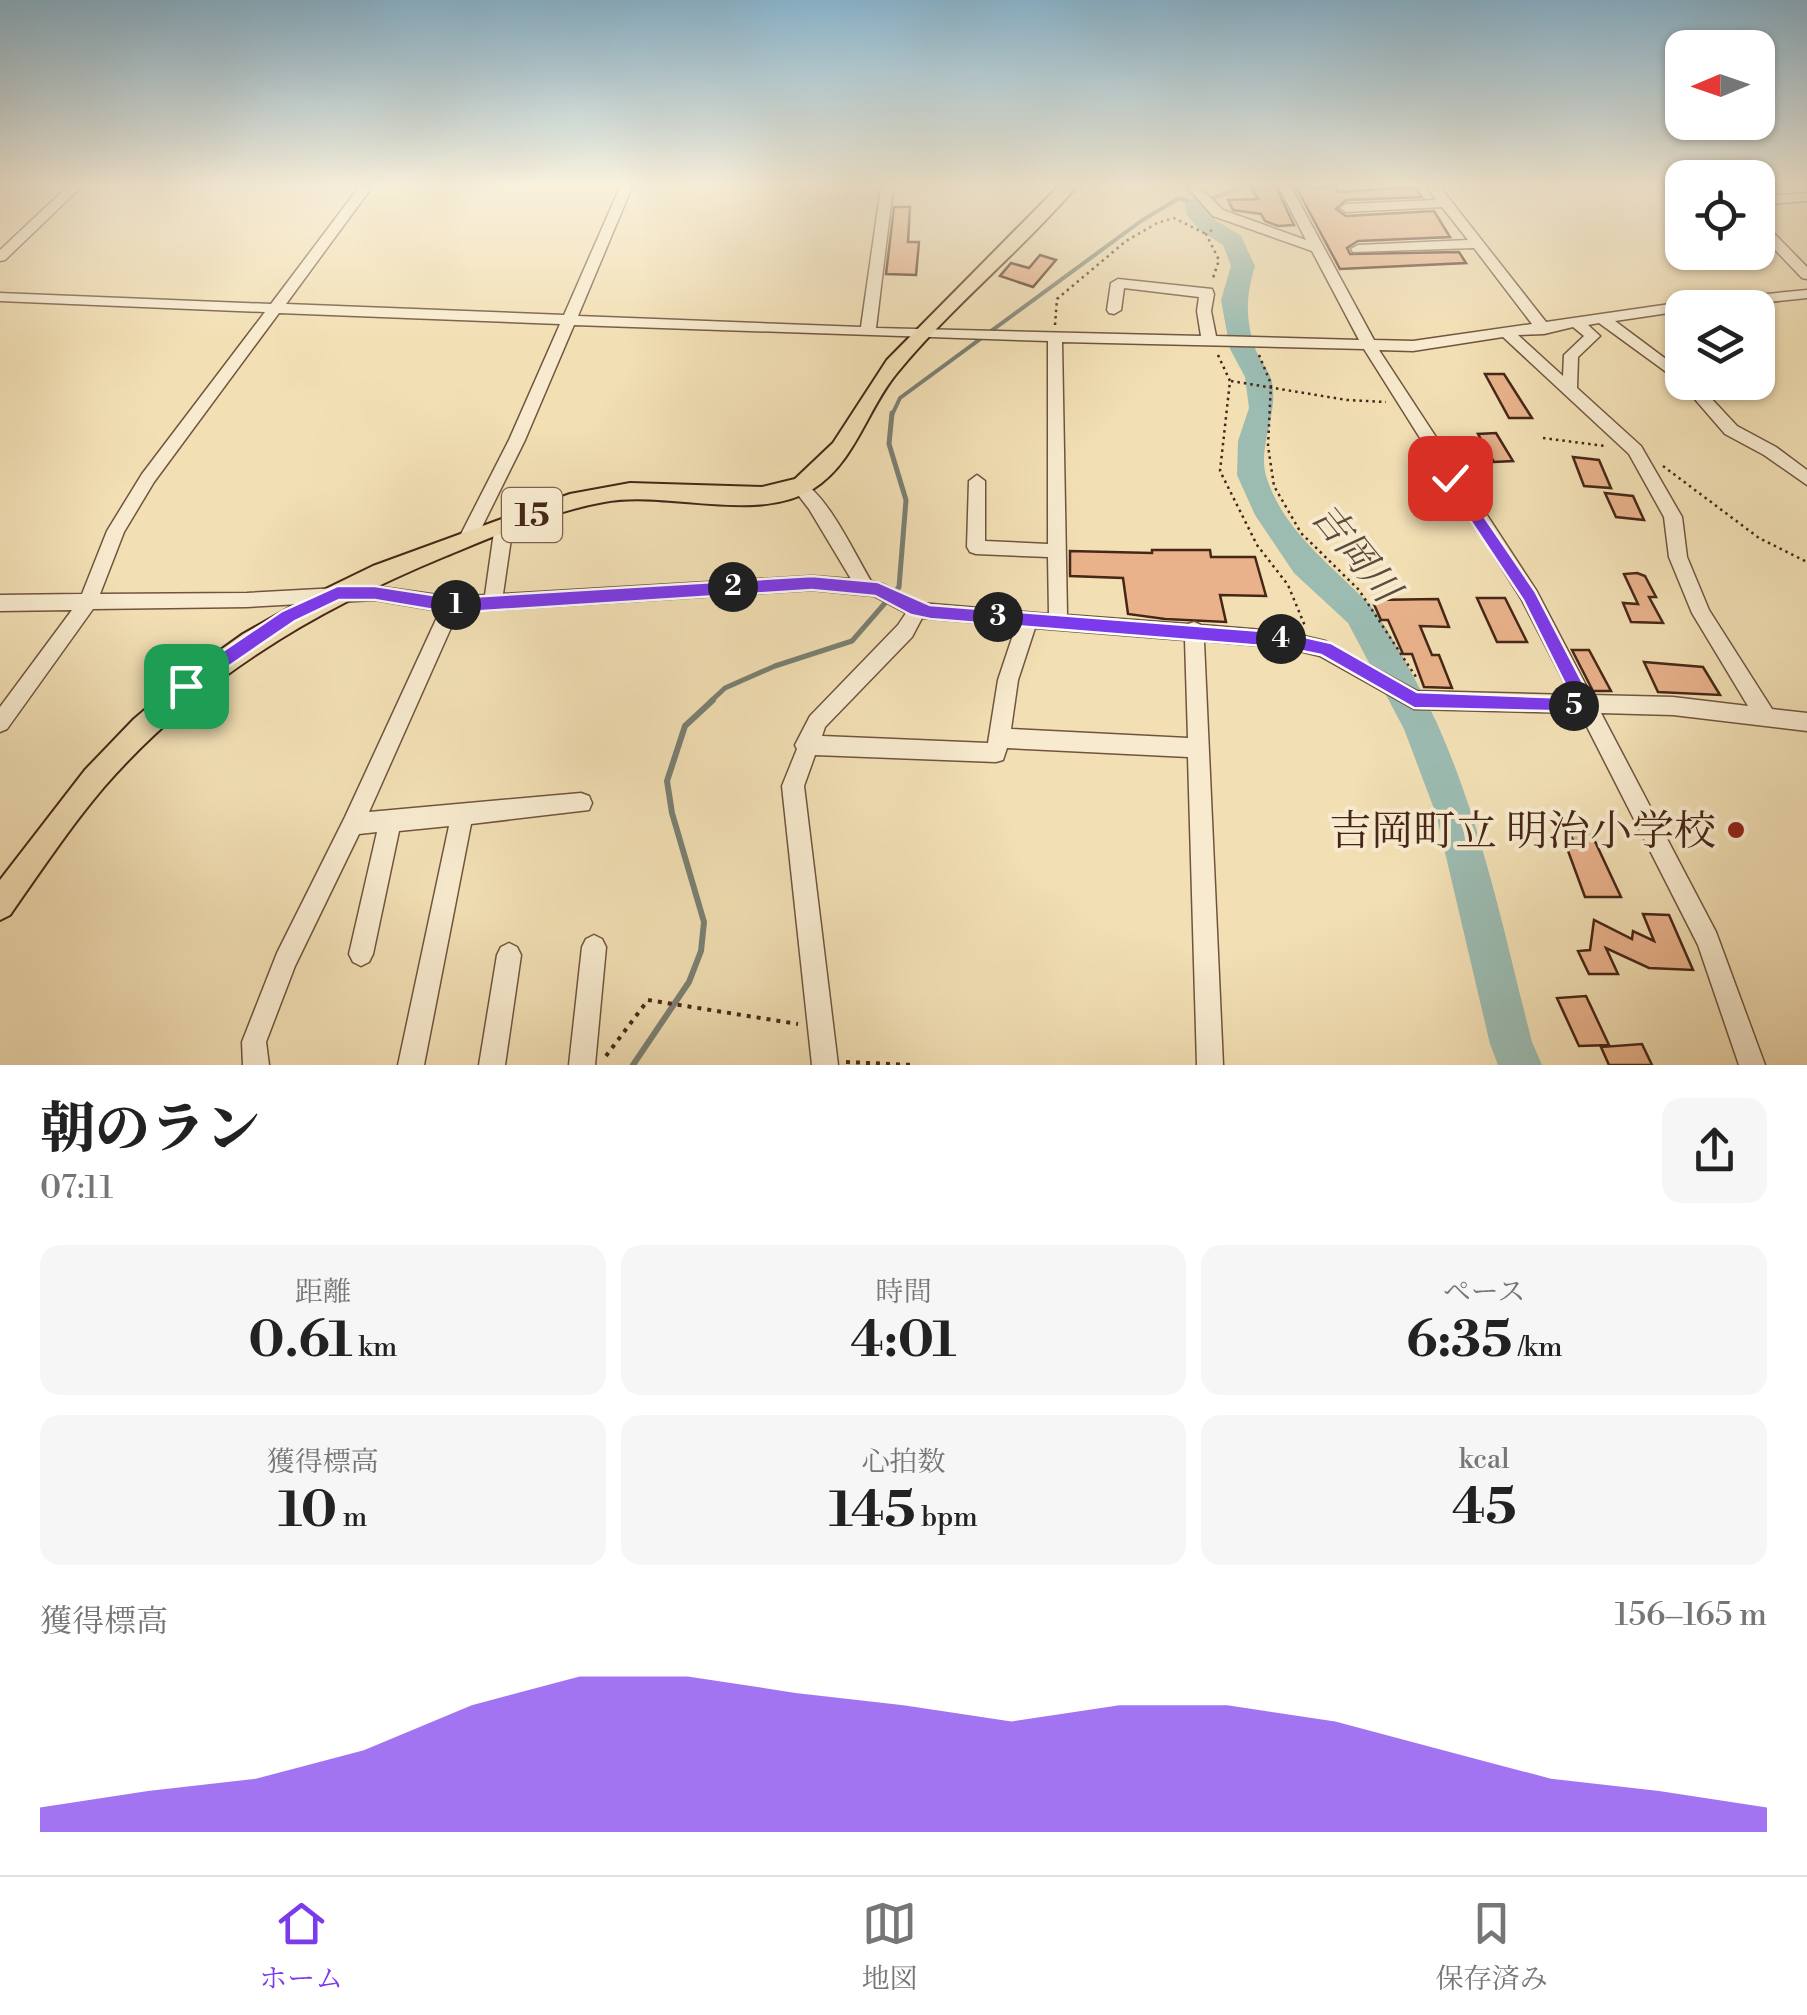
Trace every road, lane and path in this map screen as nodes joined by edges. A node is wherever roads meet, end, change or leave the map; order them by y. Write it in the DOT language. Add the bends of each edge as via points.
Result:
graph roads {
  1 [pos="21,237"];
  2 [pos="330,237"];
  3 [pos="605,237"];
  4 [pos="881,237"];
  5 [pos="1020,237"];
  6 [pos="1137,237"];
  7 [pos="1219,237"];
  8 [pos="1264,237"];
  9 [pos="1310,237"];
  10 [pos="1472,237"];
  11 [pos="1775,243"];
  12 [pos="1478,244"];
  13 [pos="1316,248"];
  14 [pos="1358,249"];
  15 [pos="0,256"];
  16 [pos="1807,275"];
  17 [pos="1207,293"];
  18 [pos="1807,294"];
  19 [pos="0,298"];
  20 [pos="276,309"];
  21 [pos="1114,310"];
  22 [pos="569,319"];
  23 [pos="1603,319"];
  24 [pos="1576,323"];
  25 [pos="1544,329"];
  26 [pos="868,332"];
  27 [pos="926,333"];
  28 [pos="1509,335"];
  29 [pos="1054,337"];
  30 [pos="1215,342"];
  31 [pos="1250,342"];
  32 [pos="1368,346"];
  33 [pos="1665,365"];
  34 [pos="1230,381"];
  35 [pos="1271,384"];
  36 [pos="1570,387"];
  37 [pos="1703,400"];
  38 [pos="1402,401"];
  39 [pos="1543,438"];
  40 [pos="1635,450"];
  41 [pos="1807,480"];
  42 [pos="976,481"];
  43 [pos="800,488"];
  44 [pos="504,526"];
  45 [pos="468,538"];
  46 [pos="1057,550"];
  47 [pos="1807,562"];
  48 [pos="871,588"];
  49 [pos="337,593"];
  50 [pos="88,602"];
  51 [pos="493,602"];
  52 [pos="0,603"];
  53 [pos="452,606"];
  54 [pos="912,607"];
  55 [pos="1028,618"];
  56 [pos="1058,621"];
  57 [pos="1194,630"];
  58 [pos="1317,647"];
  59 [pos="1423,701"];
  60 [pos="1586,706"];
  61 [pos="1766,717"];
  62 [pos="0,722"];
  63 [pos="1807,722"];
  64 [pos="999,738"];
  65 [pos="805,745"];
  66 [pos="1199,748"];
  67 [pos="581,804"];
  68 [pos="462,816"];
  69 [pos="390,821"];
  70 [pos="353,824"];
  71 [pos="0,905"];
  72 [pos="594,947"];
  73 [pos="361,954"];
  74 [pos="509,955"];
  75 [pos="818,1028"];
  76 [pos="825,1063"];
  77 [pos="256,1065"];
  78 [pos="411,1065"];
  79 [pos="492,1065"];
  80 [pos="582,1065"];
  81 [pos="599,1065"];
  82 [pos="914,1065"];
  83 [pos="1210,1065"];
  84 [pos="1752,1065"];
  1 -- 15 [label="street"];
  2 -- 20 [label="street"];
  3 -- 22 [label="street"];
  4 -- 26 [label="street"];
  5 -- 27 [label="main road"];
  6 -- 29 [label="path" via="1057,299"];
  7 -- 17 [label="path"];
  8 -- 13 [label="street"];
  9 -- 13 [label="street"];
  10 -- 12 [label="street"];
  11 -- 16 [label="street"];
  12 -- 14 [label="street"];
  12 -- 25 [label="street"];
  13 -- 32 [label="street"];
  17 -- 21 [label="street" via="1118,283"];
  17 -- 30 [label="street" via="1204,311"];
  18 -- 23 [label="street"];
  19 -- 20 [label="street"];
  20 -- 22 [label="street"];
  20 -- 50 [label="street" via="128,510"];
  22 -- 26 [label="street"];
  22 -- 45 [label="street"];
  23 -- 24 [label="street"];
  23 -- 33 [label="street"];
  24 -- 25 [label="street"];
  24 -- 36 [label="street" via="1593,336 1572,355"];
  25 -- 28 [label="street"];
  26 -- 27 [label="street"];
  27 -- 29 [label="street"];
  27 -- 43 [label="main road" via="875,387 830,461"];
  28 -- 32 [label="street"];
  28 -- 36 [label="street"];
  29 -- 30 [label="street"];
  29 -- 46 [label="street"];
  30 -- 31 [label="street"];
  30 -- 34 [label="path"];
  31 -- 32 [label="street"];
  31 -- 35 [label="path"];
  32 -- 38 [label="street"];
  34 -- 35 [label="path"];
  34 -- 58 [label="path" via="1220,471"];
  35 -- 38 [label="path" via="1360,403"];
  35 -- 59 [label="path" via="1274,486 1301,533 1359,590"];
  36 -- 40 [label="street"];
  37 -- 41 [label="street" via="1731,430"];
  38 -- 60 [label="street" via="1529,596"];
  39 -- 40 [label="path"];
  40 -- 47 [label="path" via="1760,538"];
  40 -- 61 [label="street" via="1673,518 1678,557 1702,613"];
  42 -- 46 [label="street" via="976,548"];
  43 -- 44 [label="main road, 15" via="765,494 613,492"];
  43 -- 48 [label="street"];
  44 -- 45 [label="main road, 15"];
  44 -- 51 [label="street"];
  45 -- 49 [label="main road, 15"];
  46 -- 56 [label="street"];
  48 -- 51 [label="street" via="781,584"];
  48 -- 54 [label="street"];
  49 -- 50 [label="street"];
  49 -- 53 [label="street"];
  49 -- 71 [label="main road, 15" via="288,616 186,686 116,753 46,835"];
  50 -- 52 [label="street"];
  50 -- 62 [label="street"];
  51 -- 53 [label="street"];
  53 -- 70 [label="street"];
  54 -- 55 [label="street"];
  54 -- 65 [label="street" via="905,631 817,722"];
  55 -- 56 [label="street"];
  55 -- 64 [label="street"];
  56 -- 57 [label="street"];
  57 -- 58 [label="street"];
  57 -- 66 [label="street"];
  58 -- 59 [label="street"];
  59 -- 60 [label="street"];
  60 -- 61 [label="street" via="1672,706"];
  60 -- 84 [label="street" via="1708,940"];
  61 -- 63 [label="street"];
  64 -- 65 [label="street" via="996,752"];
  64 -- 66 [label="street"];
  65 -- 75 [label="street" via="793,786"];
  66 -- 83 [label="street"];
  67 -- 68 [label="street"];
  68 -- 69 [label="street"];
  68 -- 78 [label="street"];
  69 -- 70 [label="street"];
  69 -- 73 [label="street"];
  70 -- 77 [label="street" via="284,961 254,1042"];
  72 -- 80 [label="street"];
  74 -- 79 [label="street"];
  75 -- 76 [label="street"];
  75 -- 81 [label="path" via="648,1000"];
  76 -- 82 [label="path"];
}
